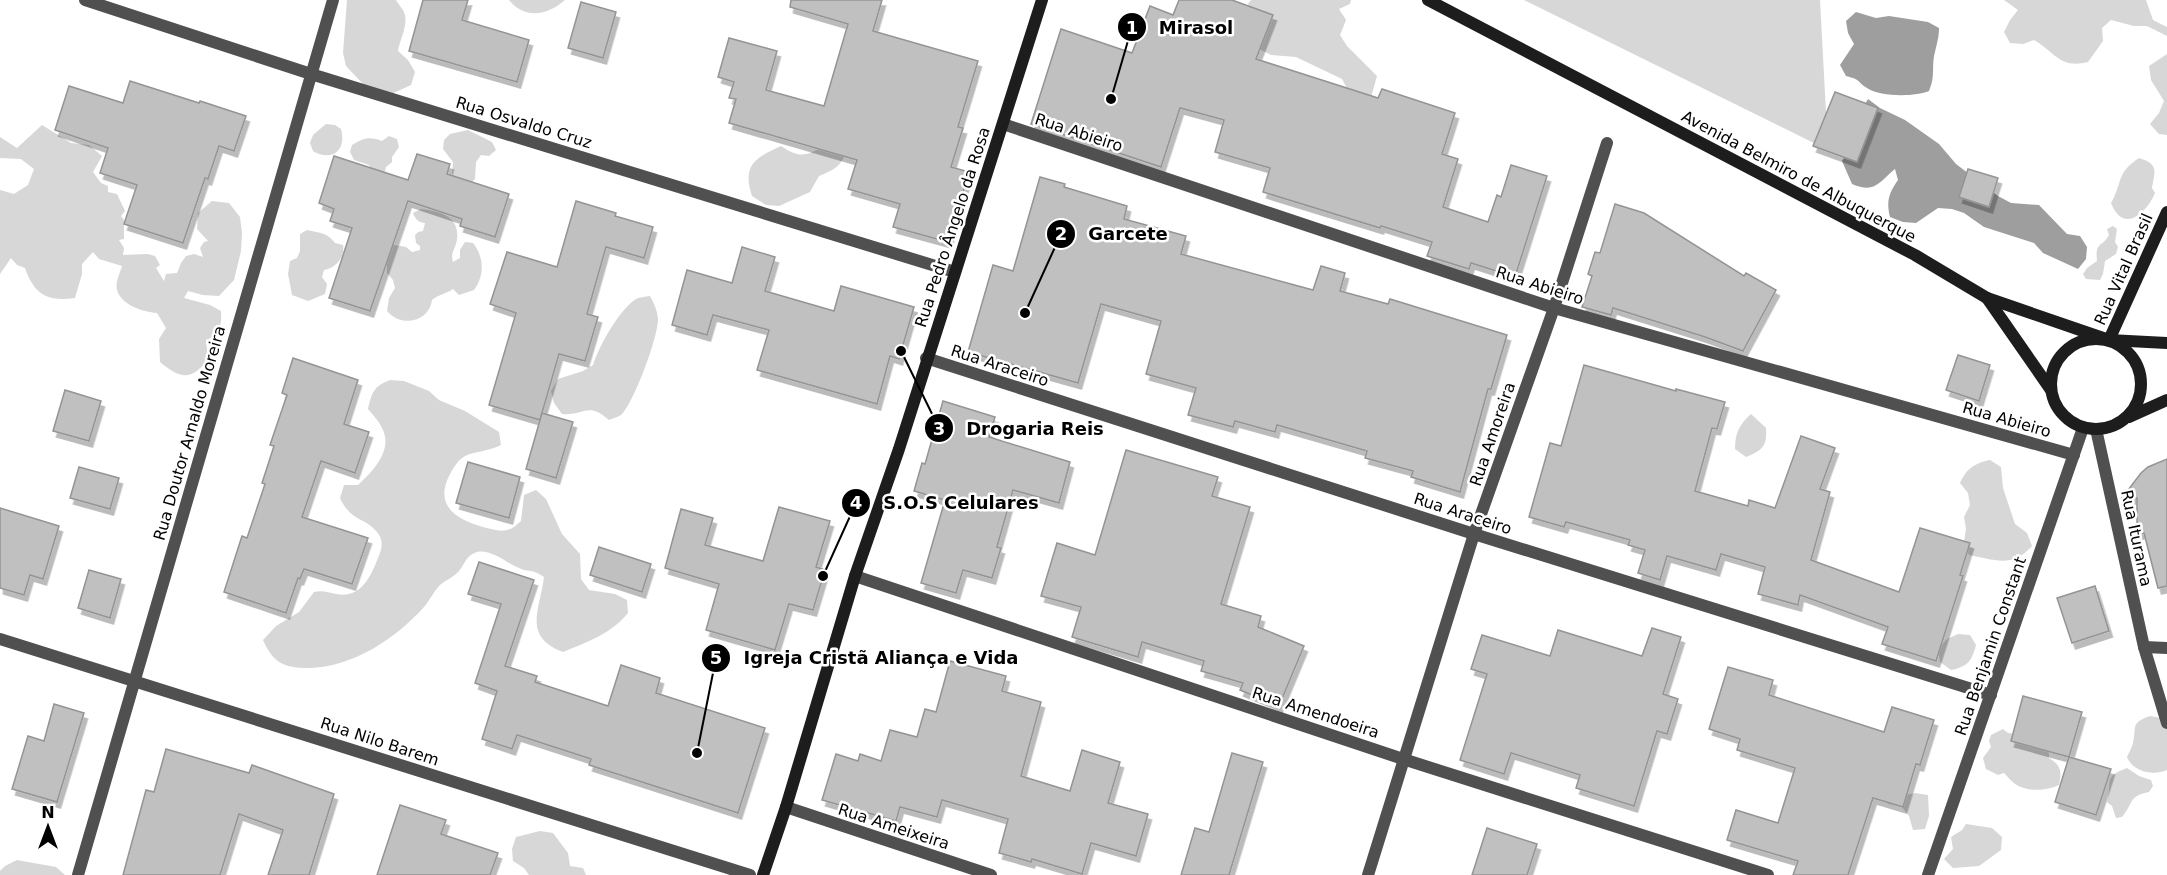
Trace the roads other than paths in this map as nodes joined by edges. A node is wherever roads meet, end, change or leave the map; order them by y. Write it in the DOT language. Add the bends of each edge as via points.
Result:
graph roads {
  1 [pos="85,0"];
  2 [pos="333,0"];
  3 [pos="1042,0"];
  4 [pos="1428,0"];
  5 [pos="311,74"];
  6 [pos="1003,124"];
  7 [pos="1607,143"];
  8 [pos="2167,212"];
  9 [pos="955,273"];
  10 [pos="1987,298"];
  11 [pos="1554,308"];
  12 [pos="2109,340"];
  13 [pos="2167,343"];
  14 [pos="926,358"];
  15 [pos="2051,390"];
  16 [pos="2167,400"];
  17 [pos="2125,418"];
  18 [pos="2090,428"];
  19 [pos="2074,455"];
  20 [pos="1474,534"];
  21 [pos="855,576"];
  22 [pos="0,639"];
  23 [pos="2144,647"];
  24 [pos="2167,648"];
  25 [pos="134,680"];
  26 [pos="1991,694"];
  27 [pos="2167,723"];
  28 [pos="1403,759"];
  29 [pos="786,807"];
  30 [pos="78,875"];
  31 [pos="750,875"];
  32 [pos="763,875"];
  33 [pos="992,875"];
  34 [pos="1368,875"];
  35 [pos="1768,875"];
  36 [pos="1928,875"];
  1 -- 5 [label="street, Rua Osvaldo Cruz"];
  2 -- 5 [label="street, Rua Doutor Arnaldo Moreira"];
  3 -- 6 [label="main road, Rua Pedro Ângelo da Rosa"];
  4 -- 10 [label="main road, Avenida Belmiro de Albuquerque" via="1915,255"];
  5 -- 9 [label="street, Rua Osvaldo Cruz"];
  5 -- 25 [label="street, Rua Doutor Arnaldo Moreira"];
  6 -- 9 [label="main road, Rua Pedro Ângelo da Rosa"];
  6 -- 11 [label="street, Rua Abieiro"];
  7 -- 11 [label="street, Rua Amoreira"];
  8 -- 12 [label="main road, Rua Vital Brasil"];
  9 -- 14 [label="main road, Rua Pedro Ângelo da Rosa"];
  10 -- 12 [label="main road, Avenida Belmiro de Albuquerque"];
  10 -- 15 [label="main road"];
  11 -- 19 [label="street, Rua Abieiro"];
  11 -- 20 [label="street, Rua Amoreira"];
  12 -- 13 [label="main road, Avenida Belmiro de Albuquerque"];
  12 -- 15 [label="main road" via="2096,338 2071,345 2055,365"];
  12 -- 17 [label="main road" via="2127,352 2139,370 2141,391"];
  14 -- 20 [label="street, Rua Araceiro"];
  14 -- 21 [label="main road, Rua Pedro Ângelo da Rosa"];
  15 -- 18 [label="main road" via="2056,406 2068,420"];
  16 -- 17 [label="main road"];
  17 -- 18 [label="main road" via="2110,427"];
  18 -- 19 [label="street, Rua Benjamin Constant"];
  18 -- 23 [label="street, Rua Iturama"];
  19 -- 26 [label="street, Rua Benjamin Constant"];
  20 -- 26 [label="street, Rua Araceiro"];
  20 -- 28 [label="street, Rua Amoreira"];
  21 -- 28 [label="street, Rua Amendoeira"];
  21 -- 29 [label="main road, Rua Pedro Ângelo da Rosa"];
  22 -- 25 [label="street, Rua Nilo Barem"];
  23 -- 24 [label="street"];
  23 -- 27 [label="street, Rua Iturama"];
  25 -- 30 [label="street, Rua Doutor Arnaldo Moreira"];
  25 -- 31 [label="street, Rua Nilo Barem"];
  26 -- 36 [label="street, Rua Benjamin Constant"];
  28 -- 34 [label="street, Rua Amoreira"];
  28 -- 35 [label="street, Rua Amendoeira"];
  29 -- 32 [label="main road, Rua Pedro Ângelo da Rosa"];
  29 -- 33 [label="street, Rua Ameixeira"];
}
